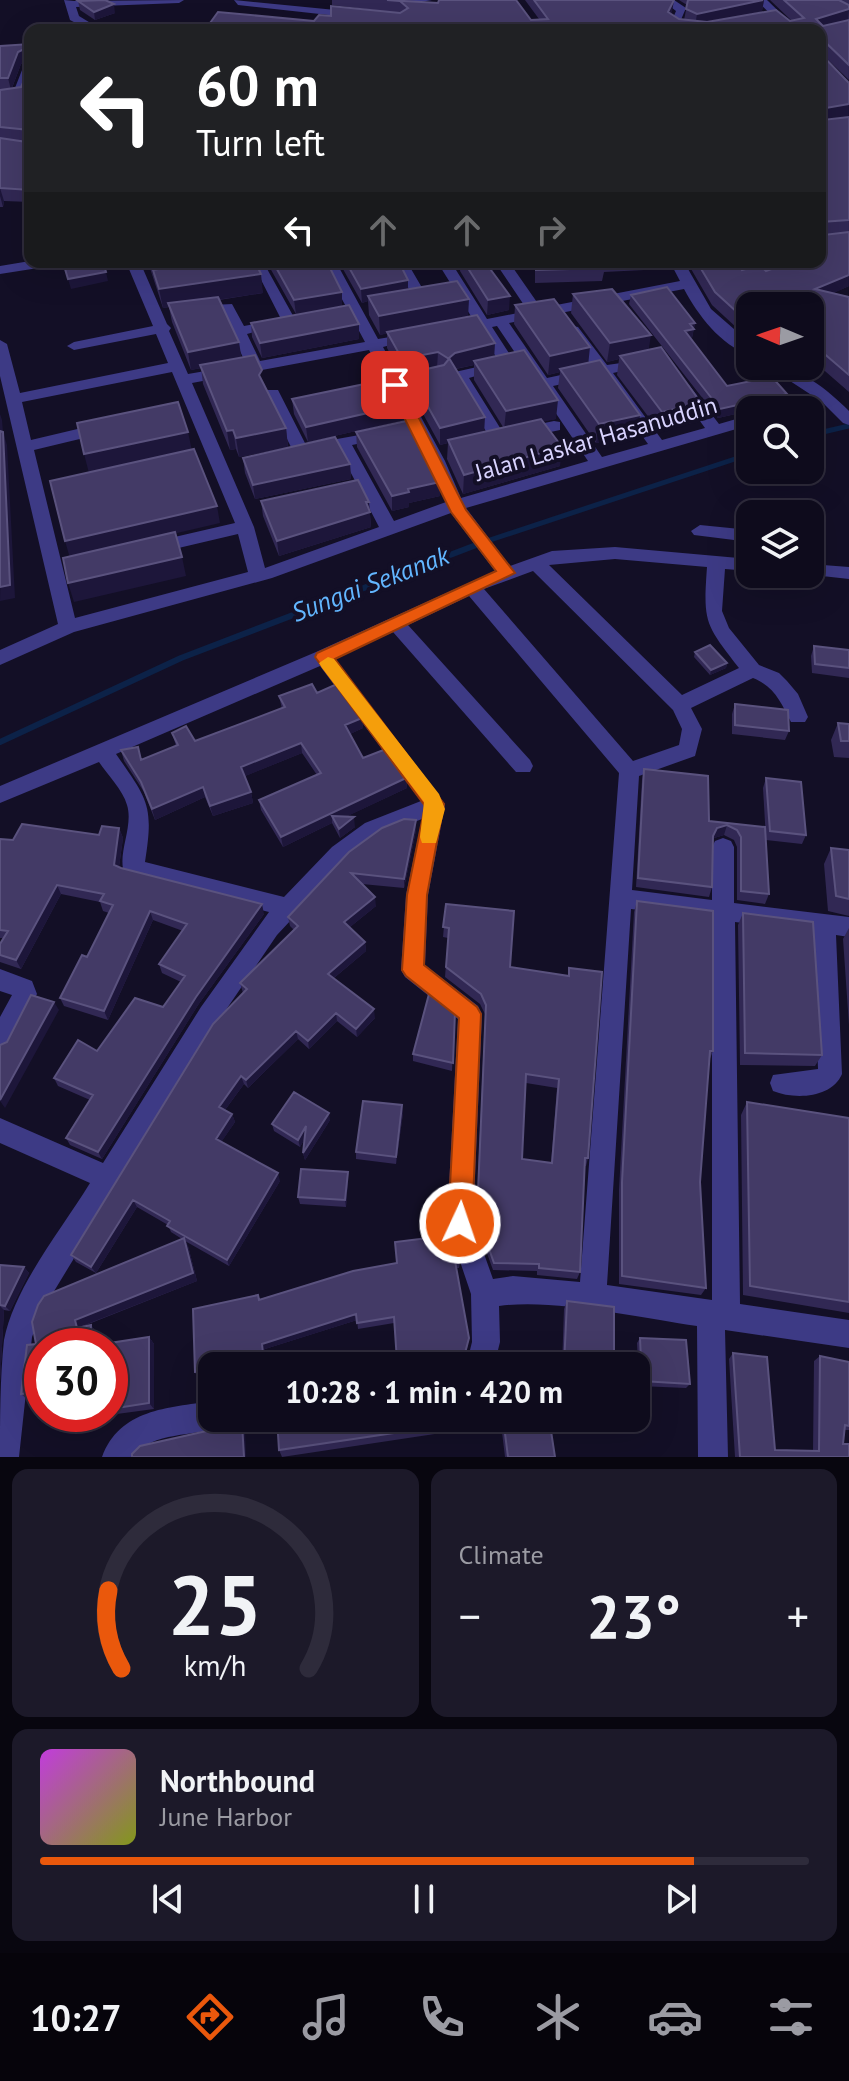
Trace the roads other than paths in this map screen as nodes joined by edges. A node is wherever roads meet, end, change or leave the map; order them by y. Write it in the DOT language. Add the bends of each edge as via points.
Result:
graph roads {
  1 [pos="179,0"];
  2 [pos="427,0"];
  3 [pos="667,0"];
  4 [pos="761,0"];
  5 [pos="70,2"];
  6 [pos="238,2"];
  7 [pos="407,3"];
  8 [pos="778,14"];
  9 [pos="373,17"];
  10 [pos="765,17"];
  11 [pos="79,24"];
  12 [pos="676,24"];
  13 [pos="787,24"];
  14 [pos="24,79"];
  15 [pos="0,97"];
  16 [pos="24,266"];
  17 [pos="138,268"];
  18 [pos="259,268"];
  19 [pos="332,268"];
  20 [pos="406,268"];
  21 [pos="448,268"];
  22 [pos="506,268"];
  23 [pos="680,268"];
  24 [pos="0,270"];
  25 [pos="688,284"];
  26 [pos="435,296"];
  27 [pos="557,309"];
  28 [pos="537,313"];
  29 [pos="169,317"];
  30 [pos="500,320"];
  31 [pos="482,323"];
  32 [pos="239,332"];
  33 [pos="736,340"];
  34 [pos="0,344"];
  35 [pos="74,346"];
  36 [pos="374,346"];
  37 [pos="528,361"];
  38 [pos="508,364"];
  39 [pos="255,366"];
  40 [pos="603,371"];
  41 [pos="180,373"];
  42 [pos="797,380"];
  43 [pos="545,383"];
  44 [pos="272,393"];
  45 [pos="14,399"];
  46 [pos="839,407"];
  47 [pos="122,424"];
  48 [pos="736,424"];
  49 [pos="417,425"];
  50 [pos="554,426"];
  51 [pos="715,430"];
  52 [pos="343,443"];
  53 [pos="658,446"];
  54 [pos="25,447"];
  55 [pos="597,463"];
  56 [pos="458,509"];
  57 [pos="246,516"];
  58 [pos="389,529"];
  59 [pos="700,531"];
  60 [pos="736,535"];
  61 [pos="128,554"];
  62 [pos="716,562"];
  63 [pos="536,563"];
  64 [pos="736,564"];
  65 [pos="502,566"];
  66 [pos="824,571"];
  67 [pos="849,573"];
  68 [pos="258,576"];
  69 [pos="472,587"];
  70 [pos="396,623"];
  71 [pos="68,627"];
  72 [pos="323,657"];
  73 [pos="0,658"];
  74 [pos="752,670"];
  75 [pos="680,705"];
  76 [pos="798,717"];
  77 [pos="103,752"];
  78 [pos="523,766"];
  79 [pos="629,771"];
  80 [pos="0,795"];
  81 [pos="435,804"];
  82 [pos="723,847"];
  83 [pos="622,898"];
  84 [pos="286,907"];
  85 [pos="721,910"];
  86 [pos="824,924"];
  87 [pos="849,927"];
  88 [pos="0,980"];
  89 [pos="0,1041"];
  90 [pos="782,1083"];
  91 [pos="0,1130"];
  92 [pos="106,1177"];
  93 [pos="485,1294"];
  94 [pos="593,1297"];
  95 [pos="718,1315"];
  96 [pos="849,1334"];
  97 [pos="484,1352"];
  98 [pos="198,1419"];
  99 [pos="4,1457"];
  100 [pos="117,1457"];
  101 [pos="713,1457"];
  1 -- 5 [label="street"];
  2 -- 7 [label="street"];
  3 -- 12 [label="street" via="682,10"];
  4 -- 8 [label="street"];
  5 -- 11 [label="street" via="70,21"];
  6 -- 9 [label="street"];
  8 -- 10 [label="street"];
  8 -- 13 [label="street"];
  14 -- 15 [label="street" via="17,96"];
  16 -- 24 [label="street"];
  17 -- 29 [label="street"];
  18 -- 32 [label="street" via="296,320"];
  19 -- 36 [label="street"];
  20 -- 26 [label="street"];
  21 -- 26 [label="street"];
  22 -- 28 [label="street"];
  23 -- 25 [label="street"];
  25 -- 27 [label="street" via="618,304"];
  25 -- 33 [label="street" via="700,310"];
  26 -- 31 [label="street"];
  27 -- 28 [label="street"];
  27 -- 40 [label="street"];
  28 -- 30 [label="street"];
  29 -- 32 [label="street" via="225,306"];
  29 -- 35 [label="street"];
  29 -- 41 [label="street"];
  30 -- 31 [label="street"];
  30 -- 37 [label="street"];
  31 -- 36 [label="street"];
  31 -- 38 [label="street"];
  32 -- 39 [label="street"];
  34 -- 45 [label="street"];
  36 -- 39 [label="street"];
  36 -- 49 [label="street" via="402,384"];
  37 -- 38 [label="street"];
  37 -- 43 [label="street"];
  38 -- 50 [label="street" via="460,375 493,440"];
  39 -- 41 [label="street"];
  40 -- 43 [label="street"];
  40 -- 51 [label="street" via="667,364"];
  40 -- 53 [label="street"];
  41 -- 45 [label="street"];
  41 -- 57 [label="street" via="185,410"];
  42 -- 46 [label="street"];
  43 -- 55 [label="street"];
  44 -- 52 [label="street" via="295,452"];
  45 -- 54 [label="street"];
  47 -- 54 [label="street"];
  48 -- 51 [label="street, Jalan Laskar Hasanuddin"];
  49 -- 52 [label="street"];
  49 -- 56 [label="street" via="440,452"];
  51 -- 53 [label="street, Jalan Laskar Hasanuddin"];
  52 -- 58 [label="street" via="360,485"];
  53 -- 55 [label="street, Jalan Laskar Hasanuddin"];
  54 -- 71 [label="street" via="44,491 62,569"];
  55 -- 56 [label="street, Jalan Laskar Hasanuddin"];
  56 -- 58 [label="street, Jalan Laskar Hasanuddin"];
  56 -- 65 [label="street"];
  57 -- 61 [label="street"];
  57 -- 68 [label="street"];
  58 -- 68 [label="street, Jalan Laskar Hasanuddin"];
  59 -- 60 [label="street"];
  62 -- 63 [label="street" via="615,553"];
  62 -- 64 [label="street"];
  62 -- 74 [label="street" via="713,611 721,631"];
  63 -- 65 [label="street"];
  63 -- 75 [label="street"];
  65 -- 69 [label="street"];
  66 -- 67 [label="street"];
  68 -- 71 [label="street, Jalan Laskar Hasanuddin"];
  69 -- 70 [label="street"];
  69 -- 79 [label="street"];
  70 -- 72 [label="street"];
  70 -- 78 [label="street"];
  71 -- 73 [label="street, Jalan Laskar Hasanuddin"];
  72 -- 77 [label="street"];
  72 -- 81 [label="street"];
  74 -- 75 [label="street"];
  74 -- 76 [label="street" via="780,686"];
  75 -- 79 [label="street" via="692,729 688,750"];
  77 -- 80 [label="street"];
  77 -- 84 [label="street" via="137,801 140,825 133,868"];
  79 -- 83 [label="street"];
  81 -- 84 [label="street" via="373,829 340,853"];
  81 -- 93 [label="street" via="417,895 413,970 470,1014 460,1223"];
  82 -- 85 [label="street"];
  83 -- 85 [label="street"];
  83 -- 94 [label="street"];
  84 -- 92 [label="street" via="209,1015"];
  85 -- 86 [label="street"];
  85 -- 95 [label="street"];
  86 -- 87 [label="street"];
  86 -- 90 [label="street" via="830,1074 808,1084"];
  88 -- 89 [label="street" via="25,994"];
  91 -- 92 [label="street"];
  92 -- 99 [label="street" via="23,1321"];
  93 -- 94 [label="street" via="513,1290"];
  93 -- 97 [label="street"];
  94 -- 95 [label="street"];
  95 -- 96 [label="street"];
  95 -- 101 [label="street"];
  98 -- 100 [label="street" via="136,1433 122,1443"];
}
